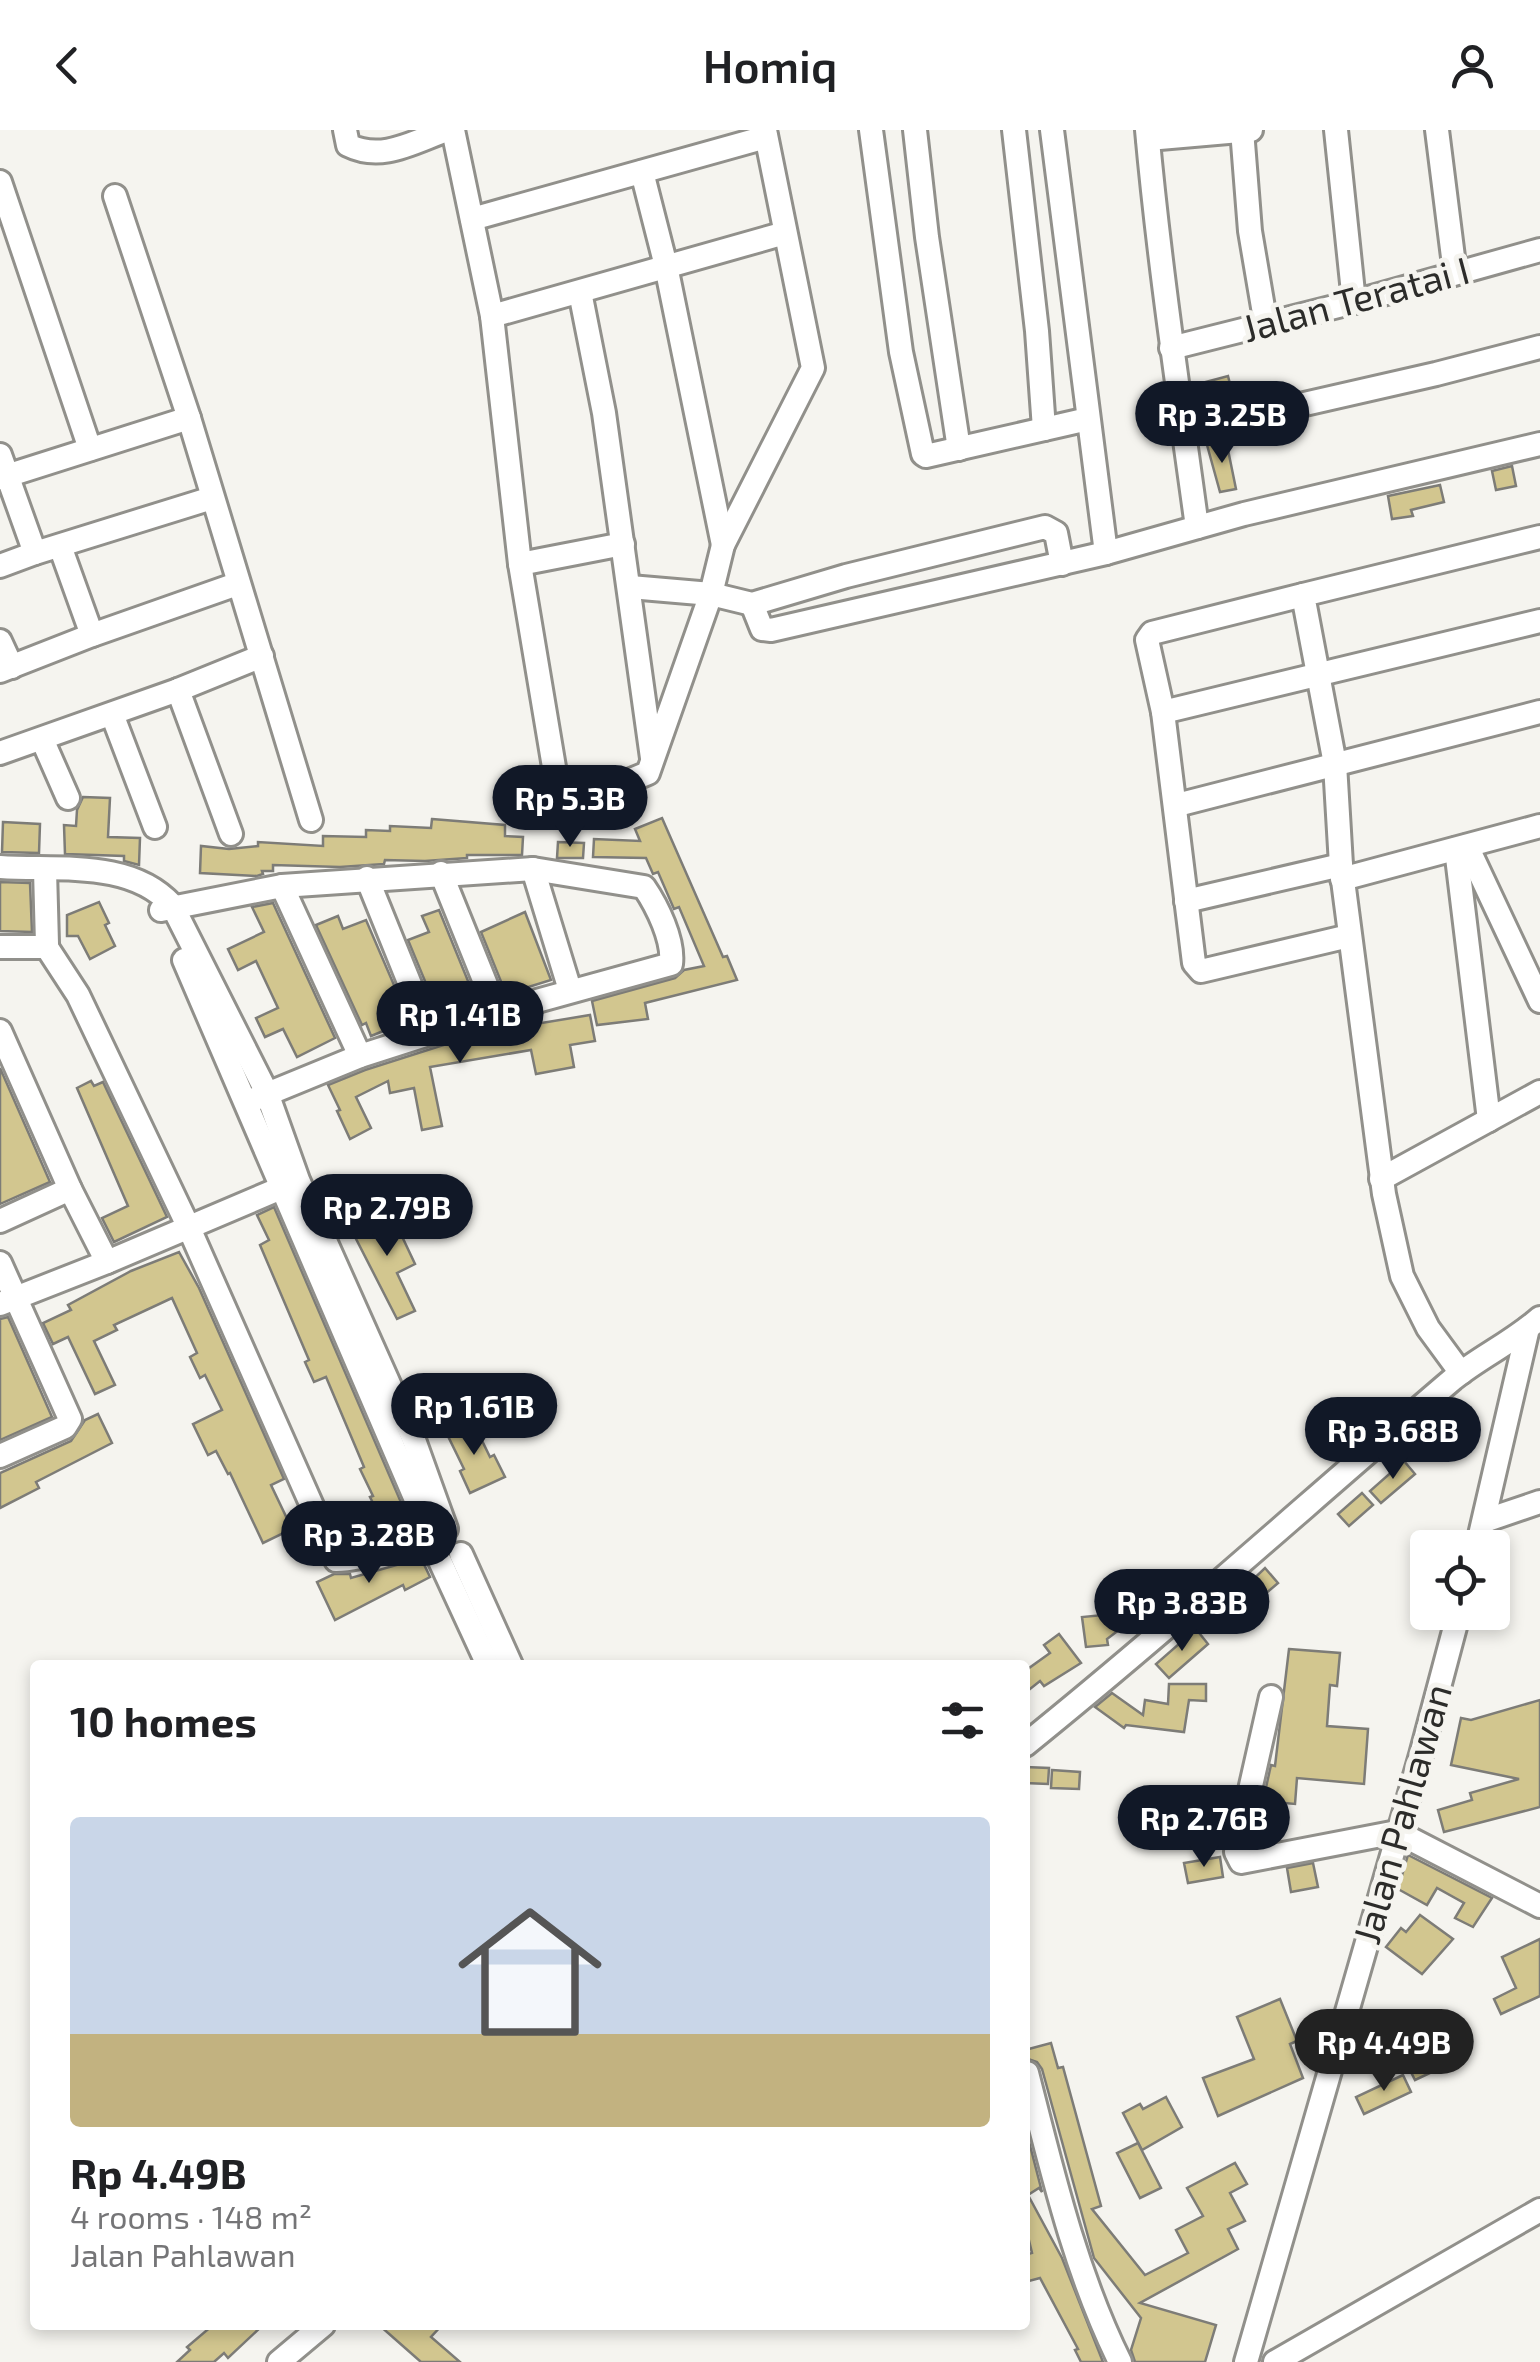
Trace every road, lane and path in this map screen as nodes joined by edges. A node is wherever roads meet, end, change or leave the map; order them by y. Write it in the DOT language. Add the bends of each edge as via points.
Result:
graph roads {
  1 [pos="344,130"];
  2 [pos="450,130"];
  3 [pos="871,130"];
  4 [pos="915,130"];
  5 [pos="1014,130"];
  6 [pos="1052,130"];
  7 [pos="1242,130"];
  8 [pos="1250,130"];
  9 [pos="1336,130"];
  10 [pos="1437,130"];
  11 [pos="766,134"];
  12 [pos="1148,134"];
  13 [pos="642,172"];
  14 [pos="0,182"];
  15 [pos="115,196"];
  16 [pos="472,219"];
  17 [pos="784,233"];
  18 [pos="1540,250"];
  19 [pos="666,266"];
  20 [pos="1455,274"];
  21 [pos="580,292"];
  22 [pos="1354,302"];
  23 [pos="492,316"];
  24 [pos="1266,325"];
  25 [pos="1540,347"];
  26 [pos="1171,348"];
  27 [pos="189,418"];
  28 [pos="1067,424"];
  29 [pos="1186,431"];
  30 [pos="1540,444"];
  31 [pos="90,449"];
  32 [pos="958,450"];
  33 [pos="3,470"];
  34 [pos="212,498"];
  35 [pos="1197,527"];
  36 [pos="1540,538"];
  37 [pos="623,544"];
  38 [pos="723,545"];
  39 [pos="60,546"];
  40 [pos="35,553"];
  41 [pos="1106,553"];
  42 [pos="520,564"];
  43 [pos="1062,564"];
  44 [pos="0,566"];
  45 [pos="846,576"];
  46 [pos="237,584"];
  47 [pos="630,586"];
  48 [pos="712,594"];
  49 [pos="1303,595"];
  50 [pos="752,604"];
  51 [pos="854,613"];
  52 [pos="1540,621"];
  53 [pos="92,634"];
  54 [pos="0,641"];
  55 [pos="262,656"];
  56 [pos="6,669"];
  57 [pos="1319,675"];
  58 [pos="178,690"];
  59 [pos="1164,712"];
  60 [pos="1540,712"];
  61 [pos="112,714"];
  62 [pos="42,739"];
  63 [pos="0,753"];
  64 [pos="1336,764"];
  65 [pos="653,766"];
  66 [pos="68,798"];
  67 [pos="1177,805"];
  68 [pos="310,820"];
  69 [pos="1540,826"];
  70 [pos="155,827"];
  71 [pos="231,834"];
  72 [pos="1462,847"];
  73 [pos="0,867"];
  74 [pos="533,869"];
  75 [pos="44,870"];
  76 [pos="1341,872"];
  77 [pos="441,873"];
  78 [pos="367,878"];
  79 [pos="282,886"];
  80 [pos="1186,901"];
  81 [pos="164,902"];
  82 [pos="1349,936"];
  83 [pos="46,946"];
  84 [pos="0,948"];
  85 [pos="570,990"];
  86 [pos="1540,1001"];
  87 [pos="497,1012"];
  88 [pos="0,1031"];
  89 [pos="430,1034"];
  90 [pos="360,1056"];
  91 [pos="1540,1092"];
  92 [pos="257,1098"];
  93 [pos="1489,1120"];
  94 [pos="1382,1179"];
  95 [pos="289,1184"];
  96 [pos="70,1189"];
  97 [pos="0,1221"];
  98 [pos="189,1228"];
  99 [pos="107,1262"];
  100 [pos="0,1264"];
  101 [pos="9,1302"];
  102 [pos="1534,1324"];
  103 [pos="1461,1373"];
  104 [pos="0,1456"];
  105 [pos="1540,1502"];
  106 [pos="1484,1521"];
  107 [pos="1482,1530"];
  108 [pos="442,1545"];
  109 [pos="1455,1630"];
  110 [pos="486,1660"];
  111 [pos="508,1660"];
  112 [pos="1271,1697"];
  113 [pos="1030,1741"];
  114 [pos="1397,1832"];
  115 [pos="1540,1906"];
  116 [pos="1030,2088"];
  117 [pos="1540,2210"];
  118 [pos="316,2330"];
  119 [pos="278,2362"];
  120 [pos="1120,2362"];
  121 [pos="1246,2362"];
  122 [pos="1276,2362"];
  1 -- 2 [label="street" via="348,145 366,154"];
  2 -- 16 [label="street"];
  3 -- 32 [label="street" via="920,450 926,456"];
  4 -- 32 [label="street"];
  5 -- 28 [label="street" via="1037,331"];
  6 -- 28 [label="street"];
  7 -- 8 [label="street"];
  7 -- 12 [label="street"];
  7 -- 24 [label="street"];
  9 -- 22 [label="street"];
  10 -- 20 [label="street"];
  11 -- 13 [label="street"];
  11 -- 17 [label="street"];
  12 -- 26 [label="street"];
  13 -- 16 [label="street"];
  13 -- 19 [label="street"];
  14 -- 31 [label="street"];
  15 -- 27 [label="street"];
  16 -- 23 [label="street"];
  17 -- 19 [label="street"];
  17 -- 38 [label="street" via="813,368"];
  18 -- 20 [label="street, Jalan Teratai I"];
  19 -- 21 [label="street"];
  19 -- 38 [label="street"];
  20 -- 22 [label="street, Jalan Teratai I"];
  21 -- 23 [label="street"];
  21 -- 37 [label="street"];
  22 -- 24 [label="street, Jalan Teratai I"];
  23 -- 42 [label="street"];
  24 -- 26 [label="street, Jalan Teratai I"];
  25 -- 29 [label="street"];
  26 -- 29 [label="street"];
  27 -- 31 [label="street"];
  27 -- 34 [label="street"];
  28 -- 32 [label="street"];
  28 -- 41 [label="street"];
  29 -- 35 [label="street"];
  30 -- 35 [label="street"];
  31 -- 33 [label="street"];
  33 -- 40 [label="street"];
  34 -- 39 [label="street"];
  34 -- 46 [label="street"];
  35 -- 41 [label="street"];
  36 -- 49 [label="street"];
  37 -- 42 [label="street"];
  37 -- 47 [label="street"];
  38 -- 48 [label="street"];
  39 -- 40 [label="street"];
  39 -- 53 [label="street"];
  40 -- 44 [label="street"];
  41 -- 43 [label="street"];
  42 -- 65 [label="street" via="549,799 624,783"];
  43 -- 45 [label="street" via="1056,533 1046,528"];
  43 -- 51 [label="street"];
  45 -- 50 [label="street"];
  45 -- 51 [label="street"];
  46 -- 53 [label="street"];
  46 -- 55 [label="street"];
  47 -- 48 [label="street"];
  47 -- 65 [label="street"];
  48 -- 50 [label="street"];
  48 -- 65 [label="street"];
  49 -- 57 [label="street"];
  49 -- 59 [label="street" via="1152,633 1146,640"];
  50 -- 51 [label="street" via="762,630"];
  52 -- 57 [label="street"];
  53 -- 56 [label="street"];
  54 -- 56 [label="street"];
  55 -- 58 [label="street"];
  55 -- 68 [label="street"];
  57 -- 59 [label="street"];
  57 -- 64 [label="street"];
  58 -- 61 [label="street"];
  58 -- 71 [label="street"];
  59 -- 67 [label="street"];
  60 -- 64 [label="street"];
  61 -- 62 [label="street"];
  61 -- 70 [label="street"];
  62 -- 63 [label="street"];
  62 -- 66 [label="street"];
  64 -- 67 [label="street"];
  64 -- 76 [label="street"];
  67 -- 80 [label="street"];
  69 -- 72 [label="street"];
  72 -- 76 [label="street"];
  72 -- 86 [label="street"];
  72 -- 93 [label="street"];
  73 -- 75 [label="street"];
  74 -- 77 [label="street"];
  74 -- 85 [label="street"];
  74 -- 85 [label="street" via="644,887 671,952 666,966"];
  75 -- 81 [label="street" via="130,876"];
  75 -- 83 [label="street"];
  76 -- 80 [label="street"];
  76 -- 82 [label="street"];
  77 -- 78 [label="street"];
  77 -- 87 [label="street"];
  78 -- 79 [label="street"];
  78 -- 89 [label="street"];
  79 -- 81 [label="street"];
  79 -- 90 [label="street"];
  80 -- 82 [label="street" via="1194,963 1201,971"];
  81 -- 92 [label="street"];
  82 -- 94 [label="street"];
  83 -- 84 [label="street"];
  83 -- 98 [label="street" via="78,995"];
  85 -- 87 [label="street"];
  87 -- 89 [label="street"];
  88 -- 96 [label="street"];
  89 -- 90 [label="street"];
  90 -- 92 [label="street"];
  91 -- 93 [label="street"];
  92 -- 95 [label="street"];
  93 -- 94 [label="street"];
  94 -- 103 [label="street" via="1402,1276"];
  95 -- 98 [label="street"];
  95 -- 108 [label="street" via="414,1440"];
  96 -- 97 [label="street"];
  96 -- 99 [label="street"];
  98 -- 99 [label="street"];
  98 -- 108 [label="street" via="336,1560 411,1543"];
  99 -- 101 [label="street"];
  100 -- 101 [label="street"];
  101 -- 104 [label="street" via="70,1419"];
  102 -- 103 [label="street"];
  102 -- 106 [label="street"];
  103 -- 113 [label="street"];
  105 -- 106 [label="street"];
  106 -- 107 [label="street"];
  108 -- 110 [label="street"];
  108 -- 111 [label="street"];
  109 -- 114 [label="street, Jalan Pahlawan"];
  112 -- 114 [label="street" via="1238,1858 1248,1862"];
  114 -- 115 [label="street"];
  114 -- 121 [label="street, Jalan Pahlawan"];
  116 -- 120 [label="street" via="1060,2202"];
  117 -- 122 [label="street"];
  118 -- 119 [label="street"];
}
